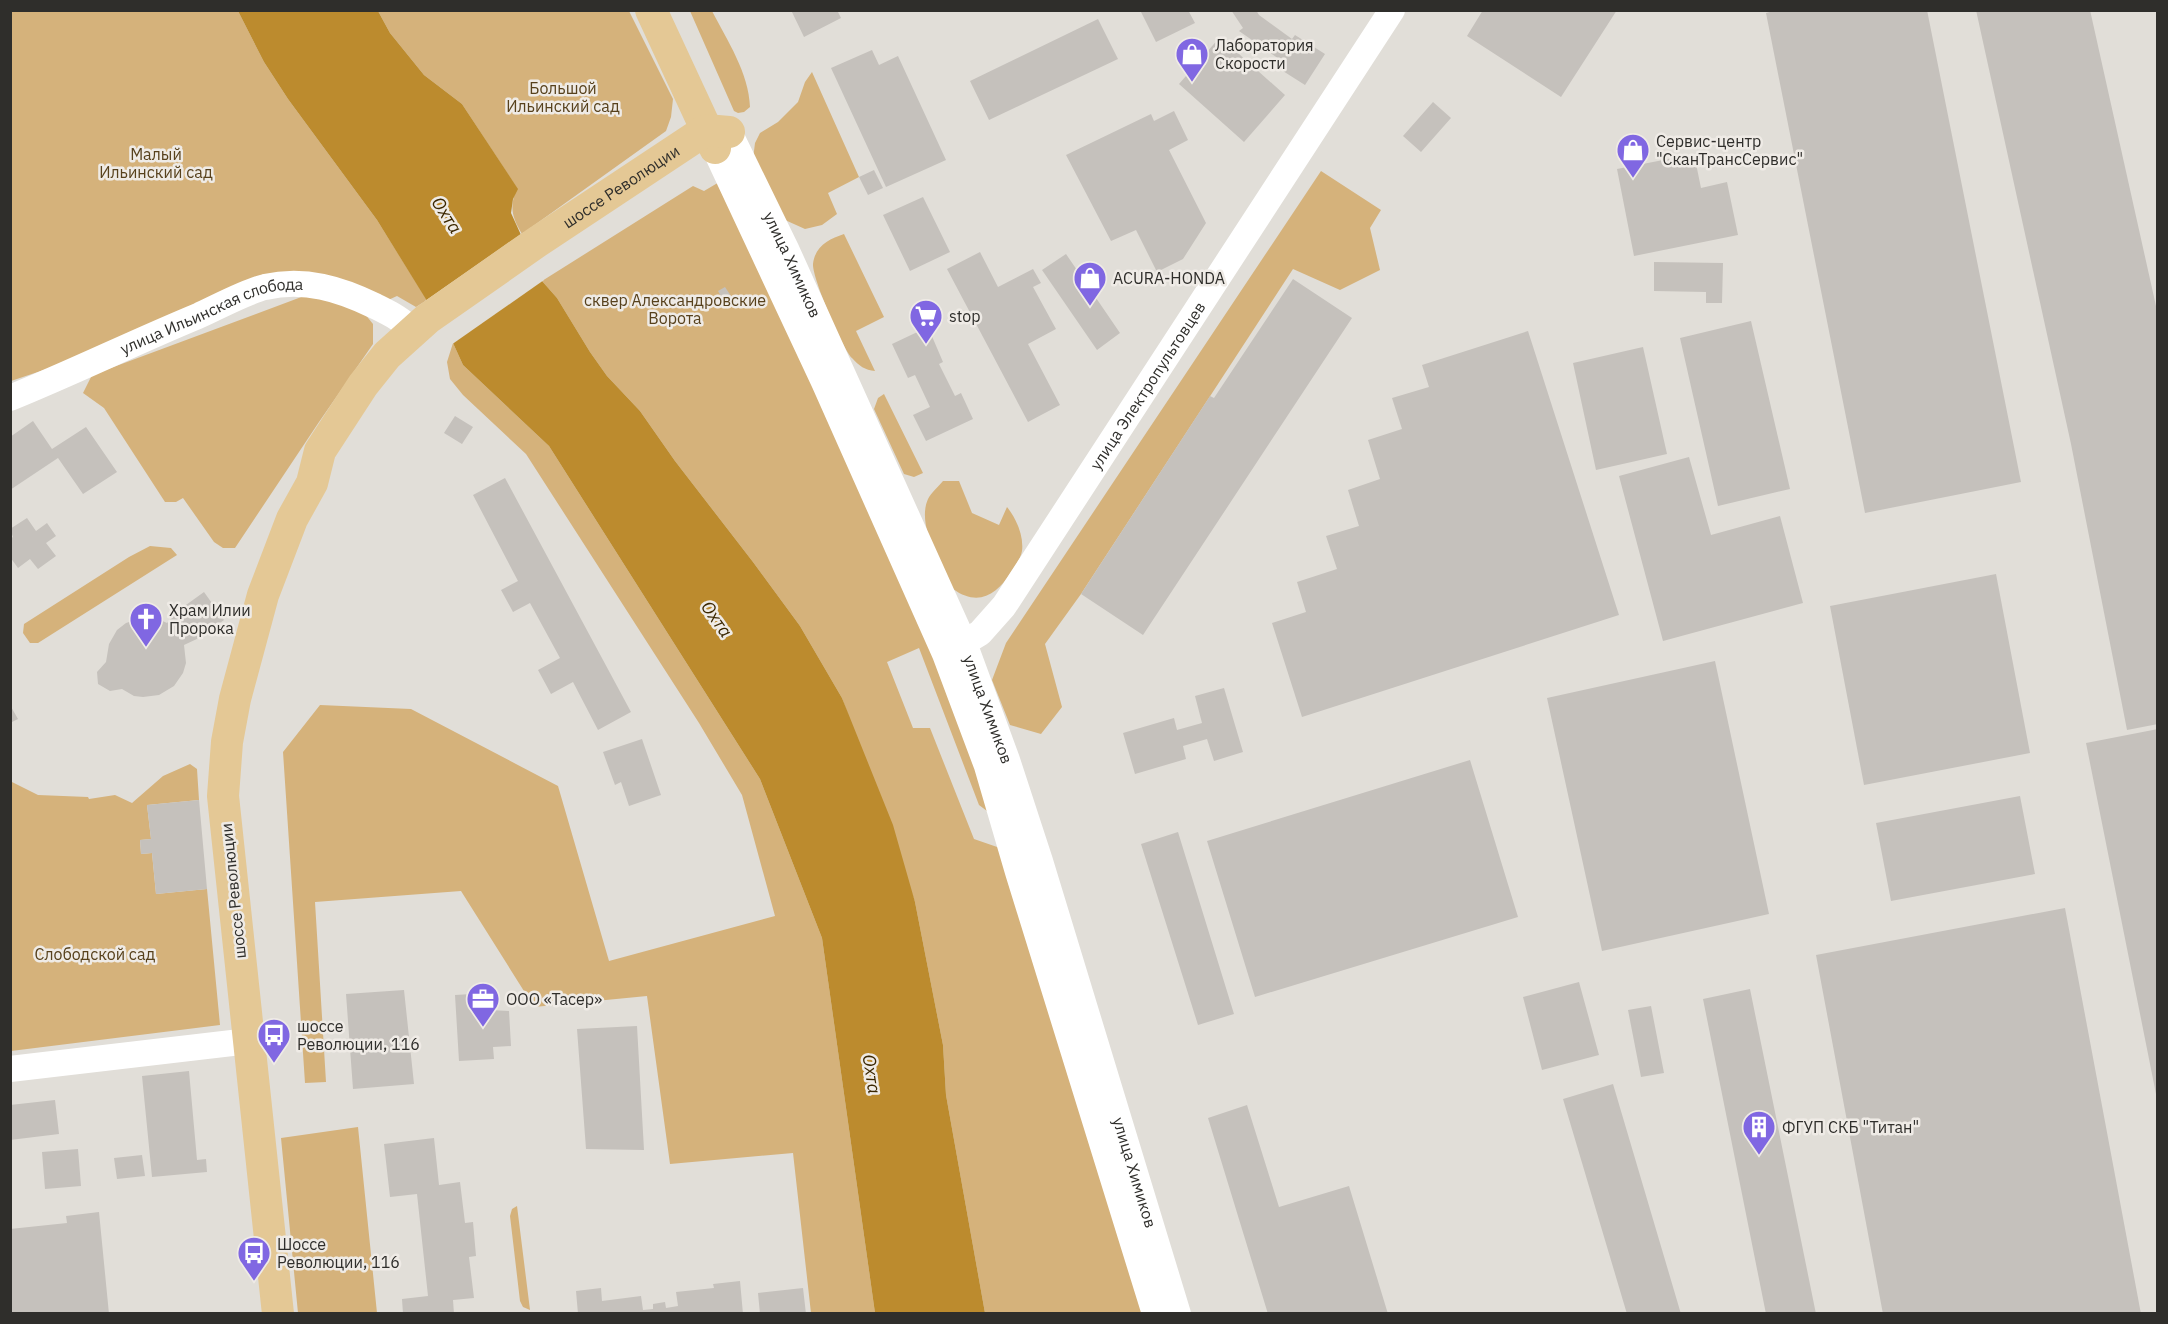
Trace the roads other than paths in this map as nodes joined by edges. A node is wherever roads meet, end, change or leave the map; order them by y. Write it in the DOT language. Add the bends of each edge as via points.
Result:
graph roads {
  1 [pos="651,10"];
  2 [pos="673,10"];
  3 [pos="1392,10"];
  4 [pos="717,137"];
  5 [pos="426,328"];
  6 [pos="10,398"];
  7 [pos="955,648"];
  8 [pos="249,1041"];
  9 [pos="10,1069"];
  10 [pos="278,1314"];
  11 [pos="1155,1314"];
  12 [pos="1178,1314"];
  1 -- 4 [label="main road"];
  2 -- 4 [label="main road"];
  3 -- 7 [label="street, улица Электропультовцев" via="1004,606 980,633"];
  4 -- 5 [label="main road, шоссе Революции"];
  4 -- 7 [label="street, улица Химиков" via="824,382"];
  5 -- 6 [label="street, улица Ильинская слобода" via="335,288 296,284 265,287"];
  5 -- 8 [label="main road, шоссе Революции" via="418,350 312,483 292,519 263,595 235,699 226,742 223,796"];
  7 -- 11 [label="street, улица Химиков" via="1018,872"];
  7 -- 12 [label="street, улица Химиков" via="1007,760"];
  8 -- 9 [label="street"];
  8 -- 10 [label="main road, шоссе Революции"];
}
